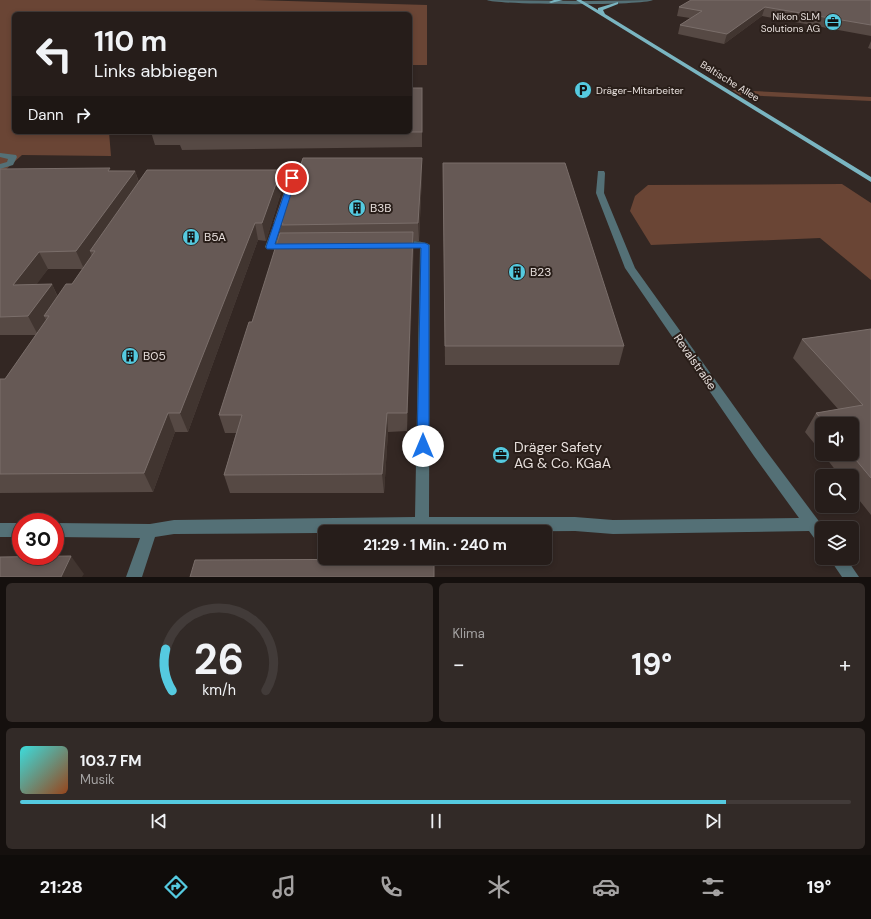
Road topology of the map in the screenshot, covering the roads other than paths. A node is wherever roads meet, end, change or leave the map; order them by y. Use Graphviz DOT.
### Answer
graph roads {
  1 [pos="488,0"];
  2 [pos="562,0"];
  3 [pos="578,0"];
  4 [pos="651,0"];
  5 [pos="551,2"];
  6 [pos="616,3"];
  7 [pos="584,4"];
  8 [pos="603,16"];
  9 [pos="0,155"];
  10 [pos="0,167"];
  11 [pos="601,173"];
  12 [pos="261,178"];
  13 [pos="871,180"];
  14 [pos="386,246"];
  15 [pos="301,247"];
  16 [pos="422,524"];
  17 [pos="813,524"];
  18 [pos="815,527"];
  19 [pos="0,530"];
  20 [pos="12,530"];
  21 [pos="64,530"];
  22 [pos="150,531"];
  23 [pos="842,565"];
  24 [pos="134,577"];
  25 [pos="851,577"];
  1 -- 5 [label="street"];
  2 -- 5 [label="main road"];
  3 -- 7 [label="main road, Baltische Allee"];
  4 -- 6 [label="street"];
  5 -- 7 [label="street"];
  6 -- 7 [label="street"];
  6 -- 8 [label="main road"];
  7 -- 8 [label="main road, Baltische Allee"];
  8 -- 13 [label="main road, Baltische Allee"];
  9 -- 10 [label="street"];
  11 -- 17 [label="street, Revalstraße"];
  12 -- 15 [label="street"];
  14 -- 16 [label="street"];
  16 -- 17 [label="street"];
  16 -- 22 [label="street"];
  17 -- 18 [label="street, Revalstraße"];
  19 -- 20 [label="street"];
  21 -- 22 [label="street"];
  22 -- 24 [label="street"];
  23 -- 25 [label="street"];
}
